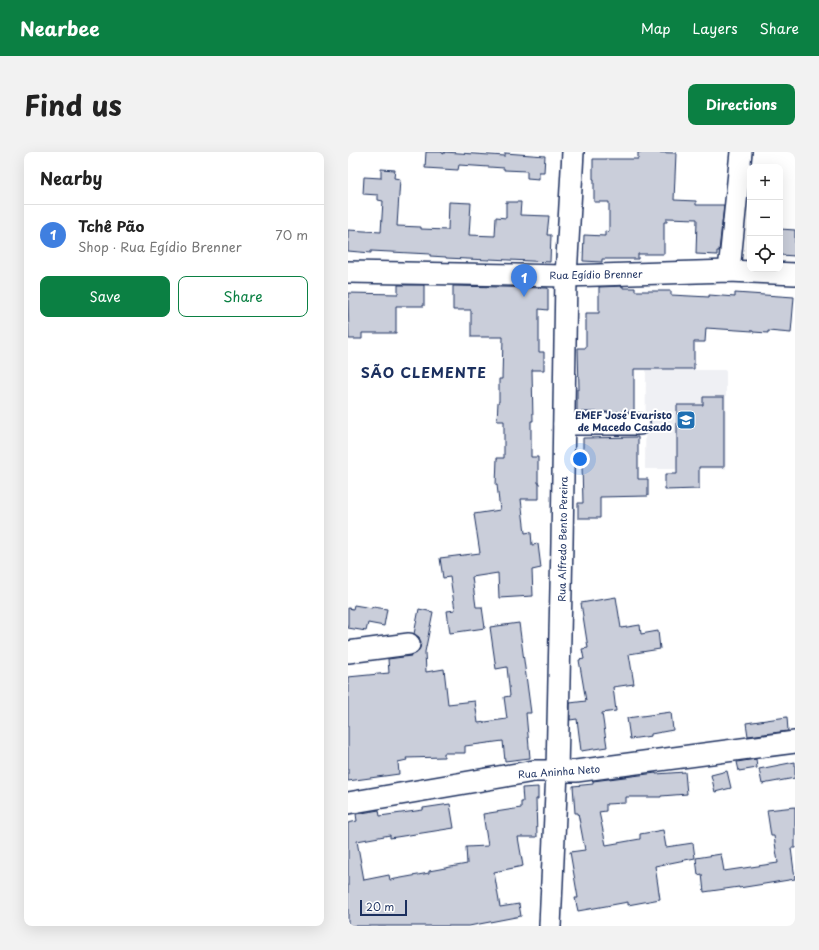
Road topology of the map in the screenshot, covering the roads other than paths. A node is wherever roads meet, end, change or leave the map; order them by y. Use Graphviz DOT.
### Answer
graph roads {
  1 [pos="573,152"];
  2 [pos="741,152"];
  3 [pos="728,271"];
  4 [pos="348,272"];
  5 [pos="795,274"];
  6 [pos="566,276"];
  7 [pos="564,424"];
  8 [pos="639,424"];
  9 [pos="409,644"];
  10 [pos="348,652"];
  11 [pos="795,742"];
  12 [pos="557,771"];
  13 [pos="348,803"];
  14 [pos="550,926"];
  1 -- 6 [label="street, Rua Alfredo Bento Pereira"];
  2 -- 3 [label="street"];
  3 -- 5 [label="street, Rua Egídio Brenner"];
  3 -- 6 [label="street, Rua Egídio Brenner"];
  4 -- 6 [label="street, Rua Egídio Brenner"];
  6 -- 7 [label="street, Rua Alfredo Bento Pereira"];
  7 -- 8 [label="street"];
  7 -- 12 [label="street, Rua Alfredo Bento Pereira"];
  9 -- 10 [label="street"];
  11 -- 12 [label="street, Rua Aninha Neto"];
  12 -- 13 [label="street, Rua Aninha Neto"];
  12 -- 14 [label="street, Rua Alfredo Bento Pereira"];
}
